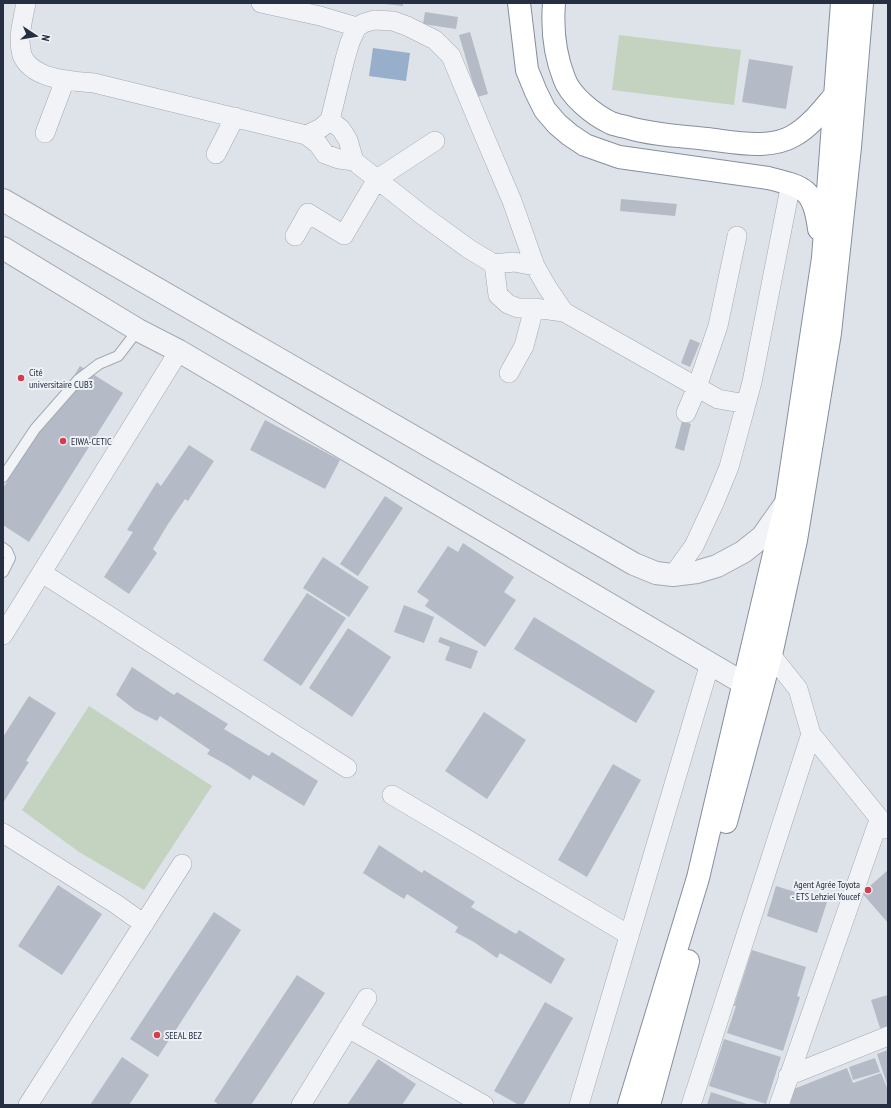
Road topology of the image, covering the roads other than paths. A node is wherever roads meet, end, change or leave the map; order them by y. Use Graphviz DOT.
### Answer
graph roads {
  1 [pos="26,3"];
  2 [pos="261,3"];
  3 [pos="519,3"];
  4 [pos="554,3"];
  5 [pos="842,3"];
  6 [pos="862,3"];
  7 [pos="357,27"];
  8 [pos="65,80"];
  9 [pos="836,94"];
  10 [pos="235,117"];
  11 [pos="330,120"];
  12 [pos="45,133"];
  13 [pos="306,135"];
  14 [pos="434,141"];
  15 [pos="216,154"];
  16 [pos="354,161"];
  17 [pos="377,179"];
  18 [pos="791,183"];
  19 [pos="3,200"];
  20 [pos="295,236"];
  21 [pos="737,236"];
  22 [pos="3,248"];
  23 [pos="823,258"];
  24 [pos="494,264"];
  25 [pos="535,266"];
  26 [pos="534,308"];
  27 [pos="564,312"];
  28 [pos="138,330"];
  29 [pos="179,350"];
  30 [pos="509,373"];
  31 [pos="697,387"];
  32 [pos="746,404"];
  33 [pos="686,413"];
  34 [pos="3,477"];
  35 [pos="786,503"];
  36 [pos="3,548"];
  37 [pos="3,572"];
  38 [pos="42,573"];
  39 [pos="673,575"];
  40 [pos="3,635"];
  41 [pos="771,655"];
  42 [pos="710,663"];
  43 [pos="743,684"];
  44 [pos="810,734"];
  45 [pos="347,768"];
  46 [pos="392,795"];
  47 [pos="884,825"];
  48 [pos="3,833"];
  49 [pos="182,864"];
  50 [pos="144,924"];
  51 [pos="629,936"];
  52 [pos="367,998"];
  53 [pos="348,1028"];
  54 [pos="888,1036"];
  55 [pos="788,1076"];
  56 [pos="28,1105"];
  57 [pos="301,1105"];
  58 [pos="484,1105"];
  59 [pos="579,1105"];
  60 [pos="629,1105"];
  61 [pos="649,1105"];
  62 [pos="691,1105"];
  63 [pos="779,1105"];
  1 -- 8 [label="street"];
  2 -- 7 [label="street"];
  3 -- 18 [label="highway"];
  4 -- 9 [label="highway"];
  5 -- 9 [label="highway"];
  6 -- 41 [label="highway"];
  7 -- 11 [label="street"];
  7 -- 25 [label="street"];
  8 -- 10 [label="street"];
  8 -- 12 [label="street"];
  9 -- 23 [label="highway"];
  10 -- 13 [label="street"];
  10 -- 15 [label="street"];
  11 -- 13 [label="street"];
  11 -- 16 [label="street"];
  13 -- 16 [label="street"];
  14 -- 17 [label="street"];
  16 -- 17 [label="street"];
  17 -- 20 [label="street"];
  17 -- 24 [label="street"];
  18 -- 23 [label="highway"];
  18 -- 32 [label="street"];
  19 -- 39 [label="street"];
  21 -- 31 [label="street"];
  22 -- 28 [label="street"];
  23 -- 35 [label="highway"];
  24 -- 25 [label="street"];
  24 -- 26 [label="street"];
  25 -- 27 [label="street"];
  26 -- 27 [label="street"];
  26 -- 30 [label="street"];
  27 -- 31 [label="street"];
  28 -- 29 [label="street"];
  28 -- 34 [label="lane"];
  29 -- 38 [label="street"];
  29 -- 42 [label="street"];
  31 -- 32 [label="street"];
  31 -- 33 [label="street"];
  32 -- 39 [label="street"];
  35 -- 39 [label="street"];
  35 -- 43 [label="highway"];
  36 -- 37 [label="lane"];
  38 -- 40 [label="street"];
  38 -- 45 [label="street"];
  41 -- 44 [label="street"];
  41 -- 61 [label="highway"];
  42 -- 43 [label="street"];
  42 -- 51 [label="street"];
  43 -- 60 [label="highway"];
  44 -- 47 [label="street"];
  44 -- 62 [label="street"];
  46 -- 51 [label="street"];
  47 -- 55 [label="street"];
  48 -- 50 [label="street"];
  49 -- 50 [label="street"];
  50 -- 56 [label="street"];
  51 -- 59 [label="street"];
  52 -- 53 [label="street"];
  53 -- 57 [label="street"];
  53 -- 58 [label="street"];
  54 -- 55 [label="street"];
  55 -- 63 [label="street"];
}
